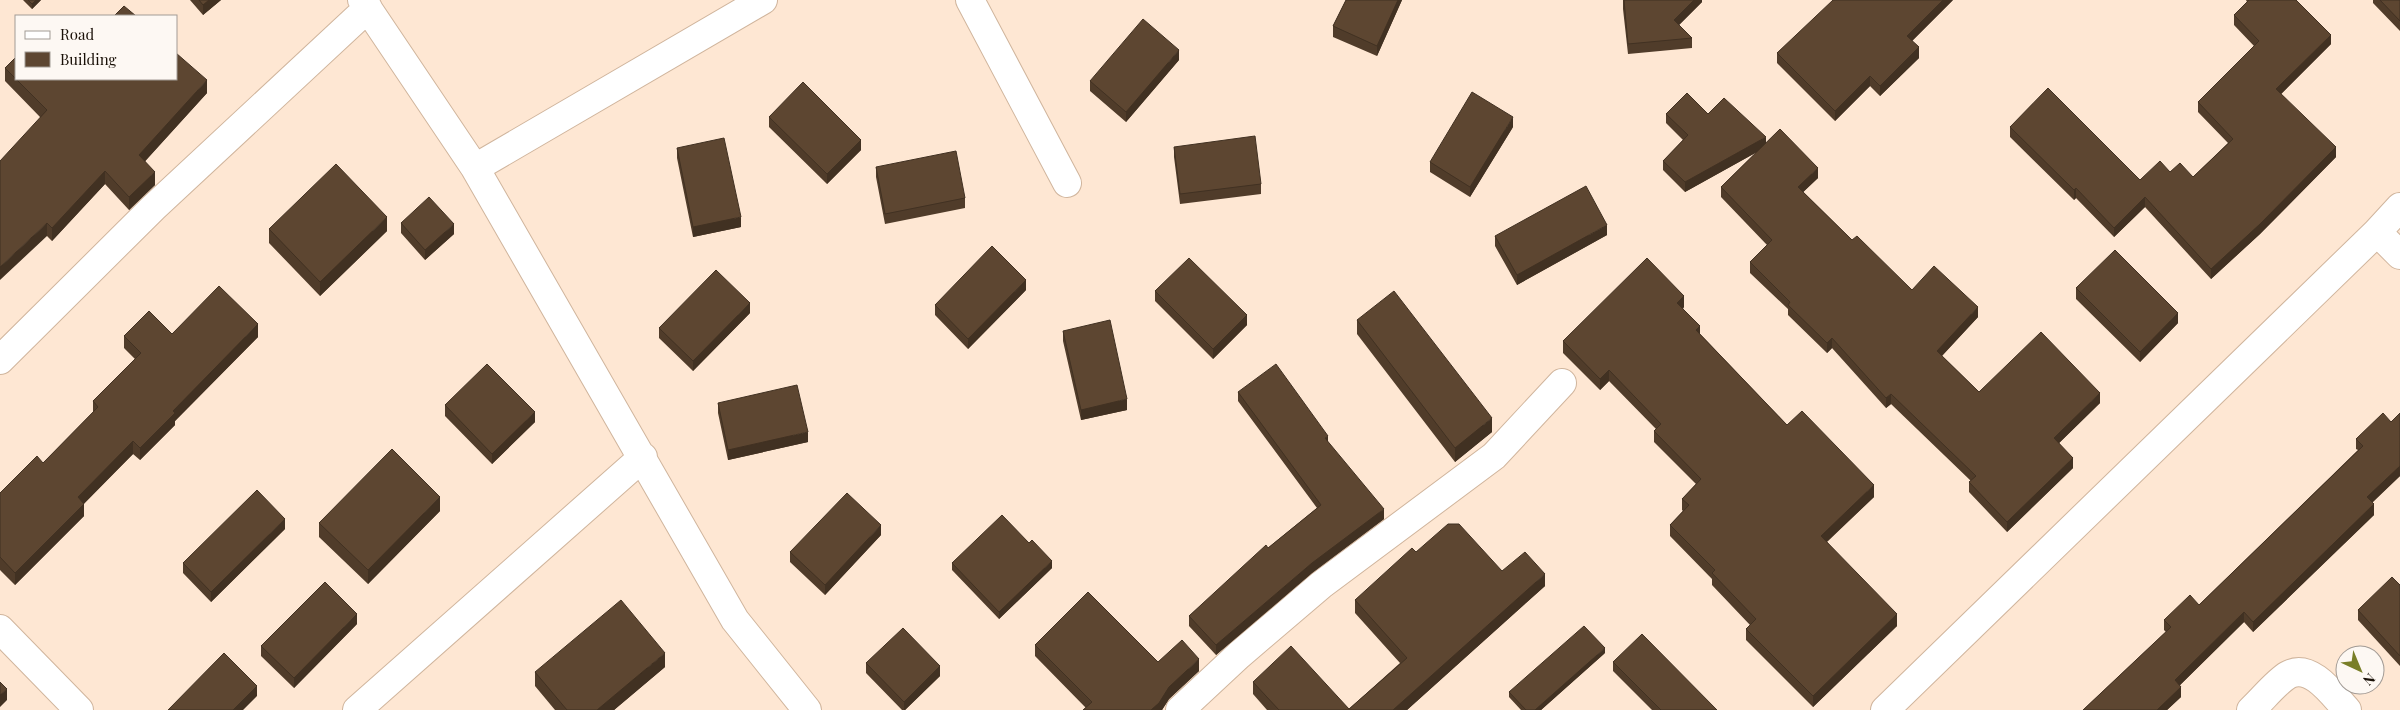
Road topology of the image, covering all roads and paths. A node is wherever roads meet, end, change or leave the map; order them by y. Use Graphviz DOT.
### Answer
graph roads {
  1 [pos="763,0"];
  2 [pos="970,0"];
  3 [pos="365,4"];
  4 [pos="475,168"];
  5 [pos="1067,183"];
  6 [pos="2400,207"];
  7 [pos="2377,232"];
  8 [pos="2400,255"];
  9 [pos="0,360"];
  10 [pos="1562,383"];
  11 [pos="643,457"];
  12 [pos="0,629"];
  13 [pos="79,710"];
  14 [pos="357,710"];
  15 [pos="807,710"];
  16 [pos="1180,710"];
  17 [pos="1885,710"];
  18 [pos="2251,710"];
  19 [pos="2348,710"];
  1 -- 4 [label="street"];
  2 -- 5 [label="street"];
  3 -- 4 [label="street"];
  3 -- 9 [label="street"];
  4 -- 11 [label="street"];
  6 -- 7 [label="street"];
  7 -- 8 [label="street"];
  7 -- 17 [label="street"];
  10 -- 16 [label="street"];
  11 -- 14 [label="street"];
  11 -- 15 [label="street"];
  12 -- 13 [label="street"];
  18 -- 19 [label="street"];
}
